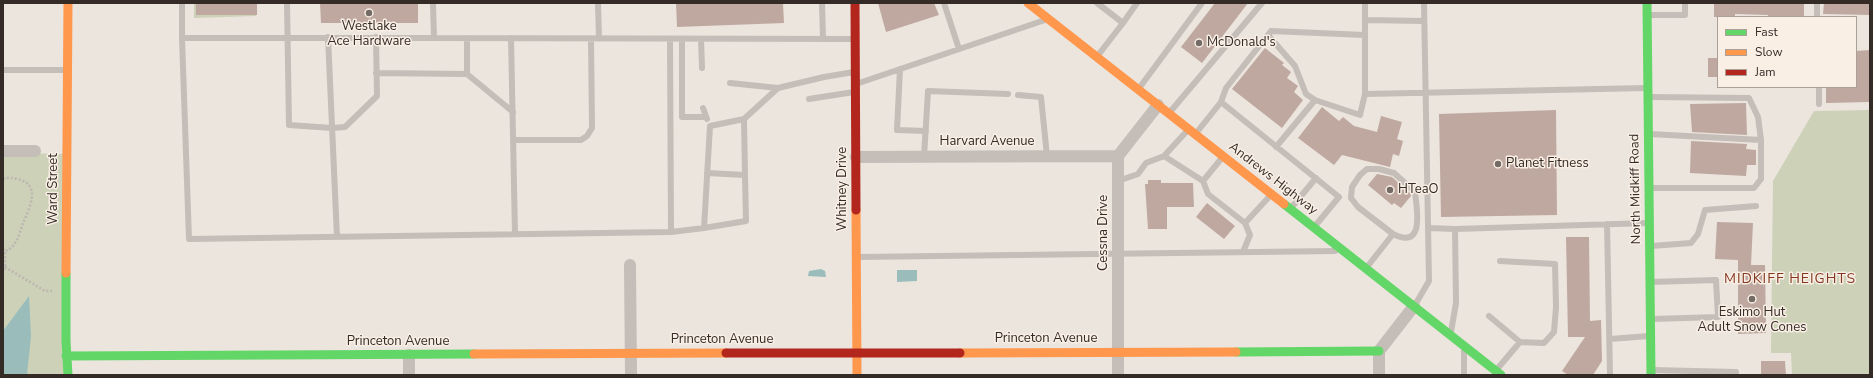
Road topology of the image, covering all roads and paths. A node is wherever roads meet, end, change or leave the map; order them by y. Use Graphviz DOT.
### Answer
graph roads {
  1 [pos="68,3"];
  2 [pos="182,3"];
  3 [pos="287,3"];
  4 [pos="433,3"];
  5 [pos="598,3"];
  6 [pos="822,3"];
  7 [pos="855,3"];
  8 [pos="944,3"];
  9 [pos="1028,3"];
  10 [pos="1097,3"];
  11 [pos="1137,3"];
  12 [pos="1202,3"];
  13 [pos="1262,3"];
  14 [pos="1365,3"];
  15 [pos="1424,3"];
  16 [pos="1647,3"];
  17 [pos="1685,3"];
  18 [pos="1817,3"];
  19 [pos="1647,15"];
  20 [pos="1817,16"];
  21 [pos="1048,19"];
  22 [pos="1365,20"];
  23 [pos="1424,21"];
  24 [pos="1123,23"];
  25 [pos="1268,35"];
  26 [pos="1365,35"];
  27 [pos="288,37"];
  28 [pos="328,37"];
  29 [pos="376,37"];
  30 [pos="182,38"];
  31 [pos="434,38"];
  32 [pos="467,38"];
  33 [pos="512,38"];
  34 [pos="591,38"];
  35 [pos="599,39"];
  36 [pos="670,39"];
  37 [pos="682,39"];
  38 [pos="702,39"];
  39 [pos="823,39"];
  40 [pos="856,39"];
  41 [pos="959,49"];
  42 [pos="1097,57"];
  43 [pos="702,68"];
  44 [pos="900,69"];
  45 [pos="3,70"];
  46 [pos="68,70"];
  47 [pos="856,71"];
  48 [pos="376,73"];
  49 [pos="467,74"];
  50 [pos="730,84"];
  51 [pos="778,88"];
  52 [pos="856,88"];
  53 [pos="1648,88"];
  54 [pos="1819,88"];
  55 [pos="1138,90"];
  56 [pos="1424,92"];
  57 [pos="1008,94"];
  58 [pos="1365,94"];
  59 [pos="1018,95"];
  60 [pos="1648,97"];
  61 [pos="809,99"];
  62 [pos="1315,100"];
  63 [pos="1221,102"];
  64 [pos="1819,104"];
  65 [pos="1158,105"];
  66 [pos="703,108"];
  67 [pos="513,112"];
  68 [pos="1168,113"];
  69 [pos="706,117"];
  70 [pos="744,119"];
  71 [pos="710,126"];
  72 [pos="332,128"];
  73 [pos="926,131"];
  74 [pos="1192,132"];
  75 [pos="1648,134"];
  76 [pos="513,140"];
  77 [pos="1760,140"];
  78 [pos="1276,147"];
  79 [pos="3,151"];
  80 [pos="35,151"];
  81 [pos="1047,156"];
  82 [pos="1118,156"];
  83 [pos="1164,156"];
  84 [pos="1224,156"];
  85 [pos="856,157"];
  86 [pos="924,157"];
  87 [pos="707,173"];
  88 [pos="745,175"];
  89 [pos="1316,178"];
  90 [pos="3,179"];
  91 [pos="1118,181"];
  92 [pos="1203,181"];
  93 [pos="1649,188"];
  94 [pos="1271,194"];
  95 [pos="1756,206"];
  96 [pos="1290,209"];
  97 [pos="1649,223"];
  98 [pos="1245,224"];
  99 [pos="1607,224"];
  100 [pos="1314,227"];
  101 [pos="704,228"];
  102 [pos="1429,228"];
  103 [pos="1456,229"];
  104 [pos="671,232"];
  105 [pos="515,234"];
  106 [pos="1393,234"];
  107 [pos="337,236"];
  108 [pos="1650,246"];
  109 [pos="4,250"];
  110 [pos="1344,251"];
  111 [pos="1243,252"];
  112 [pos="1118,254"];
  113 [pos="856,257"];
  114 [pos="1500,261"];
  115 [pos="630,265"];
  116 [pos="5,267"];
  117 [pos="1366,268"];
  118 [pos="3,272"];
  119 [pos="1650,282"];
  120 [pos="66,290"];
  121 [pos="1414,306"];
  122 [pos="1489,316"];
  123 [pos="1650,320"];
  124 [pos="1451,335"];
  125 [pos="1650,336"];
  126 [pos="1610,339"];
  127 [pos="1520,342"];
  128 [pos="1464,346"];
  129 [pos="1379,351"];
  130 [pos="1118,352"];
  131 [pos="857,353"];
  132 [pos="409,354"];
  133 [pos="632,354"];
  134 [pos="66,356"];
  135 [pos="1651,373"];
  136 [pos="1689,373"];
  137 [pos="1497,374"];
  138 [pos="68,375"];
  139 [pos="409,375"];
  140 [pos="632,375"];
  141 [pos="857,375"];
  142 [pos="1118,375"];
  143 [pos="1379,375"];
  144 [pos="1464,375"];
  145 [pos="1610,375"];
  146 [pos="1736,375"];
  1 -- 46 [label="street, Ward Street"];
  2 -- 30 [label="lane"];
  3 -- 27 [label="lane"];
  4 -- 31 [label="lane"];
  5 -- 35 [label="lane"];
  6 -- 39 [label="lane"];
  7 -- 40 [label="street, Whitney Drive"];
  8 -- 41 [label="lane"];
  9 -- 21 [label="street, Andrews Highway"];
  10 -- 24 [label="lane"];
  11 -- 24 [label="lane"];
  12 -- 55 [label="lane"];
  13 -- 68 [label="lane"];
  14 -- 22 [label="lane"];
  15 -- 23 [label="lane"];
  16 -- 19 [label="street, North Midkiff Road"];
  17 -- 19 [label="lane"];
  18 -- 20 [label="lane"];
  19 -- 53 [label="street, North Midkiff Road"];
  21 -- 41 [label="lane"];
  21 -- 42 [label="street, Andrews Highway"];
  22 -- 23 [label="lane"];
  22 -- 26 [label="lane"];
  23 -- 56 [label="lane"];
  24 -- 42 [label="lane"];
  25 -- 26 [label="lane"];
  25 -- 62 [label="lane"];
  25 -- 63 [label="lane"];
  26 -- 58 [label="lane"];
  27 -- 28 [label="lane"];
  27 -- 30 [label="lane"];
  27 -- 72 [label="lane"];
  28 -- 29 [label="lane"];
  28 -- 72 [label="lane"];
  29 -- 31 [label="lane"];
  29 -- 48 [label="lane"];
  30 -- 107 [label="lane"];
  31 -- 32 [label="lane"];
  32 -- 33 [label="lane"];
  32 -- 49 [label="lane"];
  33 -- 34 [label="lane"];
  33 -- 67 [label="lane"];
  34 -- 35 [label="lane"];
  34 -- 76 [label="lane"];
  35 -- 36 [label="lane"];
  36 -- 37 [label="lane"];
  36 -- 104 [label="lane"];
  37 -- 38 [label="lane"];
  37 -- 69 [label="lane"];
  38 -- 39 [label="lane"];
  38 -- 43 [label="lane"];
  39 -- 40 [label="lane"];
  40 -- 47 [label="street, Whitney Drive"];
  41 -- 44 [label="lane"];
  42 -- 55 [label="street, Andrews Highway"];
  44 -- 52 [label="lane"];
  44 -- 73 [label="lane"];
  45 -- 46 [label="lane"];
  46 -- 120 [label="street, Ward Street"];
  47 -- 51 [label="lane"];
  47 -- 52 [label="street, Whitney Drive"];
  48 -- 49 [label="lane"];
  48 -- 72 [label="lane"];
  49 -- 67 [label="lane"];
  50 -- 51 [label="lane"];
  51 -- 70 [label="lane"];
  52 -- 61 [label="lane"];
  52 -- 85 [label="street, Whitney Drive"];
  53 -- 56 [label="lane"];
  53 -- 60 [label="street, North Midkiff Road"];
  54 -- 64 [label="lane"];
  55 -- 65 [label="street, Andrews Highway"];
  56 -- 58 [label="lane"];
  56 -- 102 [label="lane"];
  57 -- 73 [label="lane"];
  58 -- 62 [label="lane"];
  59 -- 81 [label="lane"];
  60 -- 75 [label="street, North Midkiff Road"];
  60 -- 77 [label="lane"];
  62 -- 78 [label="lane"];
  63 -- 74 [label="lane"];
  63 -- 78 [label="lane"];
  65 -- 68 [label="street, Andrews Highway"];
  65 -- 82 [label="street"];
  66 -- 69 [label="lane"];
  67 -- 76 [label="lane"];
  68 -- 74 [label="street, Andrews Highway"];
  69 -- 71 [label="lane"];
  70 -- 71 [label="lane"];
  70 -- 88 [label="lane"];
  71 -- 87 [label="lane"];
  72 -- 107 [label="lane"];
  73 -- 86 [label="lane"];
  74 -- 83 [label="lane"];
  74 -- 84 [label="street, Andrews Highway"];
  75 -- 77 [label="lane"];
  75 -- 93 [label="street, North Midkiff Road"];
  76 -- 105 [label="lane"];
  77 -- 93 [label="lane"];
  78 -- 89 [label="lane"];
  79 -- 80 [label="street"];
  81 -- 82 [label="street, Harvard Avenue"];
  81 -- 86 [label="street, Harvard Avenue"];
  82 -- 91 [label="street, Cessna Drive"];
  83 -- 91 [label="lane"];
  83 -- 92 [label="lane"];
  84 -- 92 [label="lane"];
  84 -- 94 [label="street, Andrews Highway"];
  85 -- 86 [label="street, Harvard Avenue"];
  85 -- 113 [label="street, Whitney Drive"];
  87 -- 88 [label="lane"];
  87 -- 101 [label="lane"];
  88 -- 101 [label="lane"];
  89 -- 96 [label="lane"];
  89 -- 100 [label="lane"];
  90 -- 109 [label="path"];
  91 -- 112 [label="street, Cessna Drive"];
  92 -- 98 [label="lane"];
  93 -- 97 [label="street, North Midkiff Road"];
  94 -- 96 [label="street, Andrews Highway"];
  94 -- 98 [label="lane"];
  95 -- 108 [label="lane"];
  96 -- 100 [label="street, Andrews Highway"];
  97 -- 99 [label="lane"];
  97 -- 108 [label="street, North Midkiff Road"];
  98 -- 111 [label="lane"];
  99 -- 103 [label="lane"];
  99 -- 126 [label="lane"];
  100 -- 110 [label="street, Andrews Highway"];
  101 -- 104 [label="lane"];
  102 -- 103 [label="lane"];
  102 -- 121 [label="lane"];
  103 -- 124 [label="lane"];
  104 -- 105 [label="lane"];
  105 -- 107 [label="lane"];
  106 -- 106 [label="lane"];
  106 -- 117 [label="lane"];
  108 -- 119 [label="street, North Midkiff Road"];
  109 -- 116 [label="path"];
  110 -- 111 [label="lane"];
  110 -- 117 [label="street, Andrews Highway"];
  111 -- 112 [label="lane"];
  112 -- 113 [label="lane"];
  112 -- 130 [label="street, Cessna Drive"];
  113 -- 131 [label="street, Whitney Drive"];
  114 -- 127 [label="lane"];
  115 -- 133 [label="street"];
  116 -- 118 [label="path"];
  116 -- 120 [label="path"];
  117 -- 121 [label="street, Andrews Highway"];
  119 -- 123 [label="street, North Midkiff Road"];
  119 -- 123 [label="lane"];
  120 -- 134 [label="street, Ward Street"];
  121 -- 124 [label="street, Andrews Highway"];
  121 -- 129 [label="street"];
  122 -- 127 [label="lane"];
  123 -- 125 [label="street, North Midkiff Road"];
  124 -- 128 [label="street, Andrews Highway"];
  125 -- 126 [label="lane"];
  125 -- 135 [label="street, North Midkiff Road"];
  126 -- 145 [label="lane"];
  127 -- 137 [label="lane"];
  128 -- 137 [label="street, Andrews Highway"];
  128 -- 144 [label="lane"];
  129 -- 130 [label="street, Princeton Avenue"];
  129 -- 143 [label="street"];
  130 -- 131 [label="street, Princeton Avenue"];
  130 -- 142 [label="street, Cessna Drive"];
  131 -- 133 [label="street, Princeton Avenue"];
  131 -- 141 [label="street, Whitney Drive"];
  132 -- 133 [label="street, Princeton Avenue"];
  132 -- 134 [label="street, Princeton Avenue"];
  132 -- 139 [label="street"];
  133 -- 140 [label="street"];
  134 -- 138 [label="street, Ward Street"];
  135 -- 136 [label="lane"];
  136 -- 146 [label="lane"];
}
